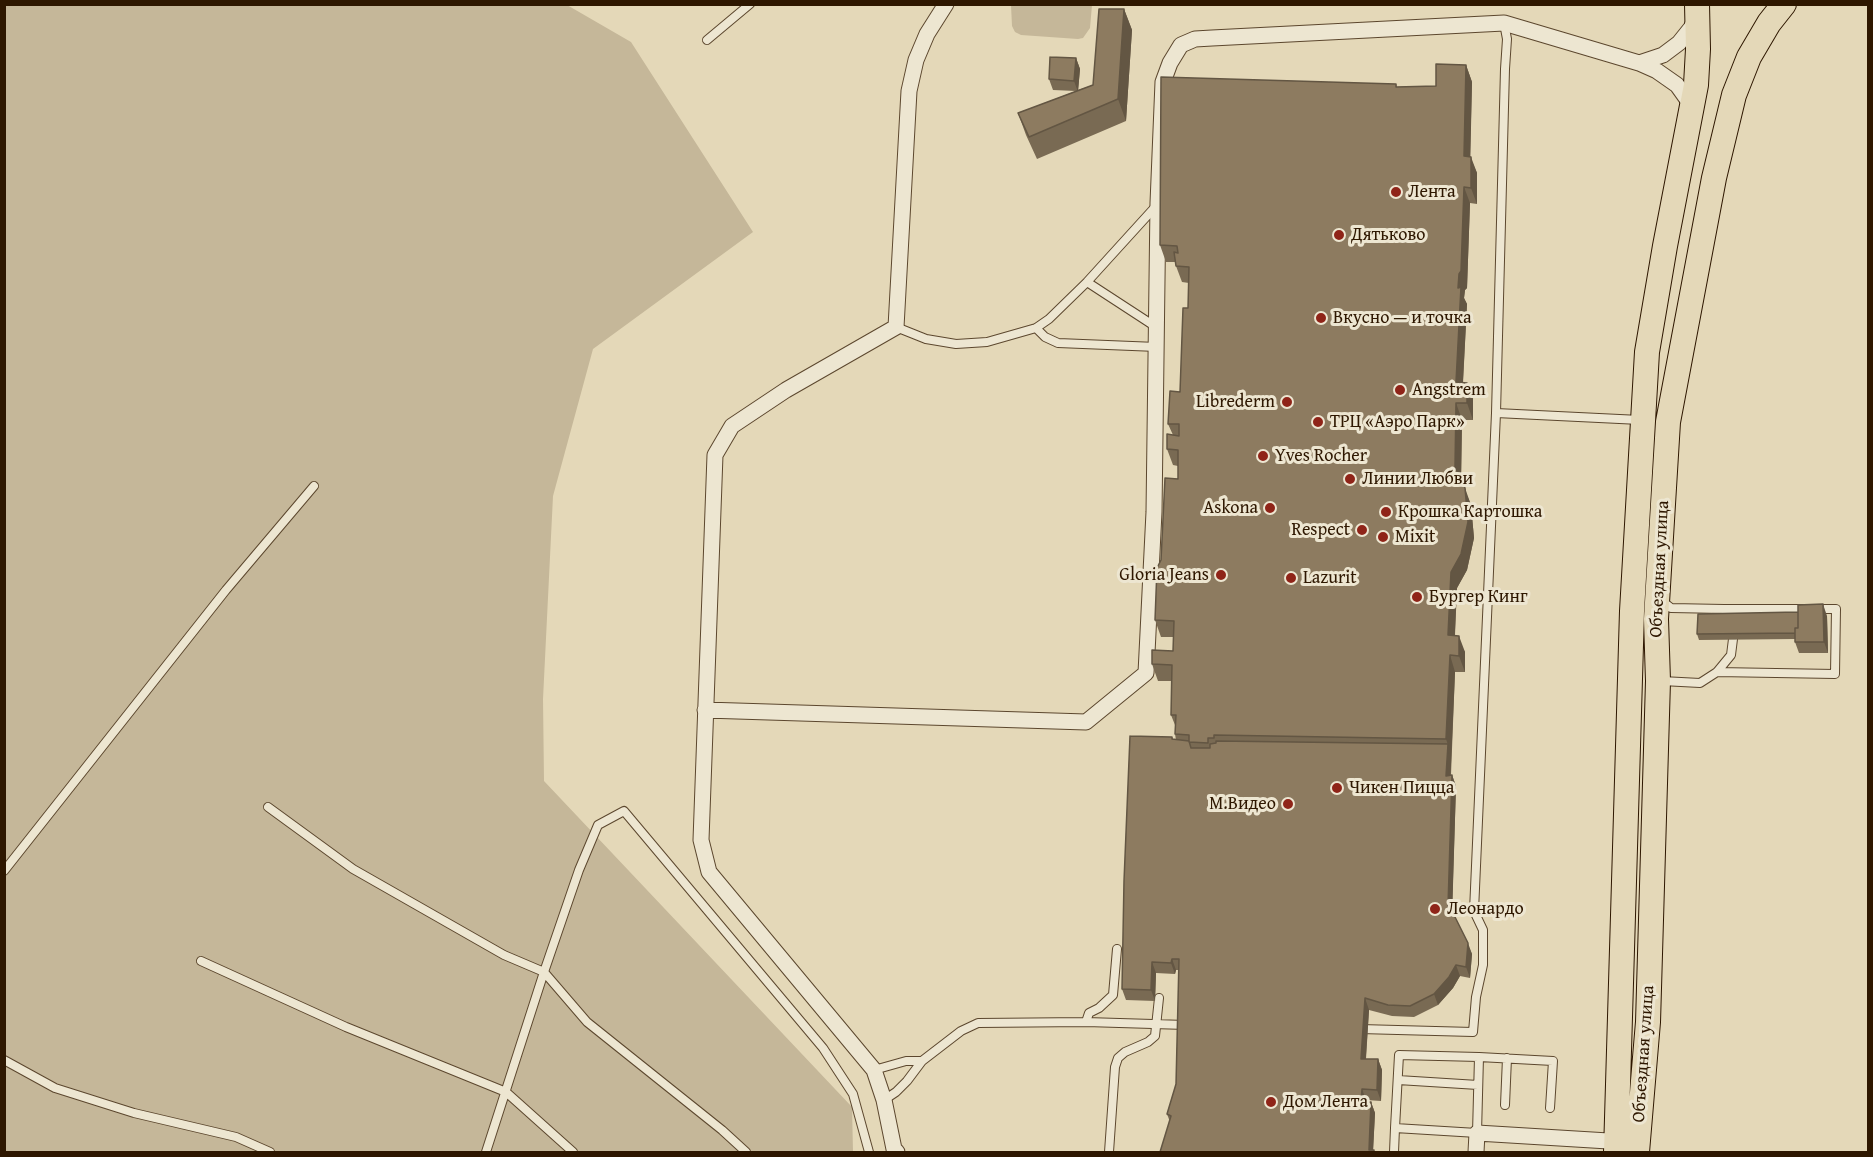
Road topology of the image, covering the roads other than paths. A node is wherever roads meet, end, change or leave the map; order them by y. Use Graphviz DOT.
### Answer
graph roads {
  1 [pos="750,4"];
  2 [pos="946,4"];
  3 [pos="1784,4"];
  4 [pos="1698,9"];
  5 [pos="1504,23"];
  6 [pos="707,40"];
  7 [pos="1639,63"];
  8 [pos="1692,106"];
  9 [pos="1158,204"];
  10 [pos="1087,282"];
  11 [pos="896,327"];
  12 [pos="1157,327"];
  13 [pos="1036,328"];
  14 [pos="1157,347"];
  15 [pos="1496,413"];
  16 [pos="1656,421"];
  17 [pos="314,486"];
  18 [pos="1658,597"];
  19 [pos="1724,609"];
  20 [pos="1734,619"];
  21 [pos="1733,639"];
  22 [pos="1717,672"];
  23 [pos="1658,681"];
  24 [pos="705,710"];
  25 [pos="268,807"];
  26 [pos="4,871"];
  27 [pos="1117,950"];
  28 [pos="201,961"];
  29 [pos="544,972"];
  30 [pos="1159,998"];
  31 [pos="1086,1022"];
  32 [pos="1192,1025"];
  33 [pos="1356,1029"];
  34 [pos="1479,1057"];
  35 [pos="1507,1058"];
  36 [pos="4,1060"];
  37 [pos="922,1060"];
  38 [pos="874,1070"];
  39 [pos="1398,1080"];
  40 [pos="1478,1084"];
  41 [pos="506,1092"];
  42 [pos="884,1100"];
  43 [pos="1505,1105"];
  44 [pos="1550,1108"];
  45 [pos="1395,1128"];
  46 [pos="1477,1133"];
  47 [pos="1627,1147"];
  48 [pos="270,1152"];
  49 [pos="486,1152"];
  50 [pos="573,1152"];
  51 [pos="746,1152"];
  52 [pos="869,1152"];
  53 [pos="897,1152"];
  54 [pos="1109,1152"];
  55 [pos="1394,1152"];
  56 [pos="1476,1152"];
  1 -- 6 [label="lane"];
  2 -- 11 [label="street"];
  3 -- 16 [label="main road, Объездная улица"];
  4 -- 7 [label="street"];
  4 -- 8 [label="main road, Объездная улица"];
  5 -- 7 [label="street"];
  5 -- 9 [label="street"];
  5 -- 15 [label="lane"];
  7 -- 8 [label="street"];
  8 -- 16 [label="main road, Объездная улица"];
  9 -- 10 [label="lane"];
  9 -- 12 [label="street"];
  10 -- 12 [label="lane"];
  10 -- 13 [label="lane"];
  11 -- 13 [label="lane"];
  11 -- 24 [label="street"];
  12 -- 14 [label="street"];
  13 -- 14 [label="lane"];
  14 -- 24 [label="street"];
  15 -- 16 [label="lane"];
  15 -- 33 [label="lane"];
  16 -- 18 [label="main road, Объездная улица"];
  16 -- 47 [label="main road, Объездная улица"];
  17 -- 26 [label="lane"];
  18 -- 19 [label="lane"];
  18 -- 23 [label="main road, Объездная улица"];
  19 -- 20 [label="lane"];
  19 -- 22 [label="lane"];
  21 -- 22 [label="lane"];
  22 -- 23 [label="lane"];
  23 -- 47 [label="main road, Объездная улица"];
  24 -- 38 [label="street"];
  25 -- 29 [label="lane"];
  27 -- 31 [label="lane"];
  28 -- 41 [label="lane"];
  29 -- 41 [label="lane"];
  29 -- 51 [label="lane"];
  29 -- 52 [label="lane"];
  30 -- 54 [label="lane"];
  31 -- 32 [label="lane"];
  31 -- 37 [label="lane"];
  34 -- 35 [label="lane"];
  34 -- 39 [label="lane"];
  34 -- 40 [label="lane"];
  35 -- 43 [label="lane"];
  35 -- 44 [label="lane"];
  36 -- 48 [label="lane"];
  37 -- 38 [label="lane"];
  37 -- 42 [label="lane"];
  38 -- 42 [label="street"];
  39 -- 40 [label="lane"];
  39 -- 45 [label="lane"];
  40 -- 46 [label="lane"];
  41 -- 49 [label="lane"];
  41 -- 50 [label="lane"];
  42 -- 53 [label="street"];
  45 -- 46 [label="lane"];
  45 -- 55 [label="lane"];
  46 -- 47 [label="street"];
  46 -- 56 [label="street"];
}
